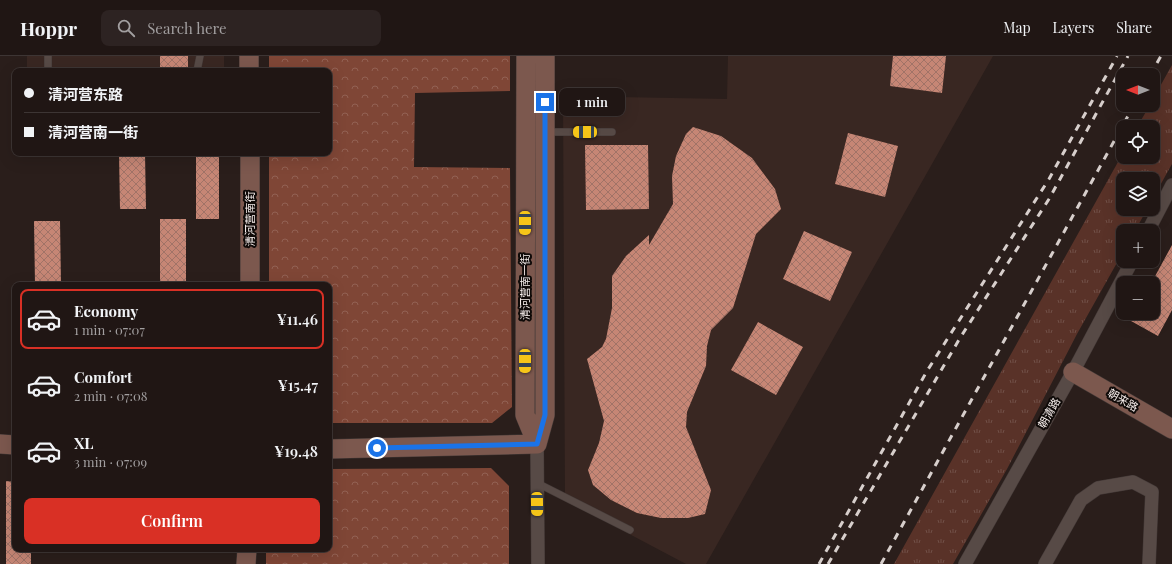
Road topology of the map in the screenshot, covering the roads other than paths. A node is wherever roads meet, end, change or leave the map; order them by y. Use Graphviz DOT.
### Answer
graph roads {
  1 [pos="48,56"];
  2 [pos="200,56"];
  3 [pos="249,56"];
  4 [pos="526,56"];
  5 [pos="545,56"];
  6 [pos="48,68"];
  7 [pos="198,68"];
  8 [pos="249,68"];
  9 [pos="545,132"];
  10 [pos="612,132"];
  11 [pos="250,156"];
  12 [pos="1172,185"];
  13 [pos="1152,224"];
  14 [pos="1128,268"];
  15 [pos="250,282"];
  16 [pos="1073,372"];
  17 [pos="1172,429"];
  18 [pos="0,444"];
  19 [pos="537,444"];
  20 [pos="12,445"];
  21 [pos="332,449"];
  22 [pos="537,483"];
  23 [pos="630,530"];
  24 [pos="247,552"];
  25 [pos="246,564"];
  26 [pos="538,564"];
  27 [pos="965,564"];
  28 [pos="1044,564"];
  29 [pos="1149,564"];
  1 -- 6 [label="lane"];
  2 -- 7 [label="lane"];
  3 -- 8 [label="street"];
  4 -- 19 [label="street, 清河营南一街"];
  5 -- 9 [label="street, 清河营南一街"];
  9 -- 10 [label="lane"];
  9 -- 19 [label="street, 清河营南一街"];
  11 -- 15 [label="street, 清河营南街"];
  12 -- 13 [label="street"];
  14 -- 16 [label="street, 朝清路"];
  16 -- 17 [label="street, 朝来路"];
  16 -- 27 [label="street, 朝清路"];
  18 -- 20 [label="street"];
  19 -- 21 [label="street"];
  19 -- 22 [label="street, 清河营南一街"];
  22 -- 23 [label="lane"];
  22 -- 26 [label="street, 清河营南一街"];
  24 -- 25 [label="street"];
  28 -- 29 [label="street"];
}
